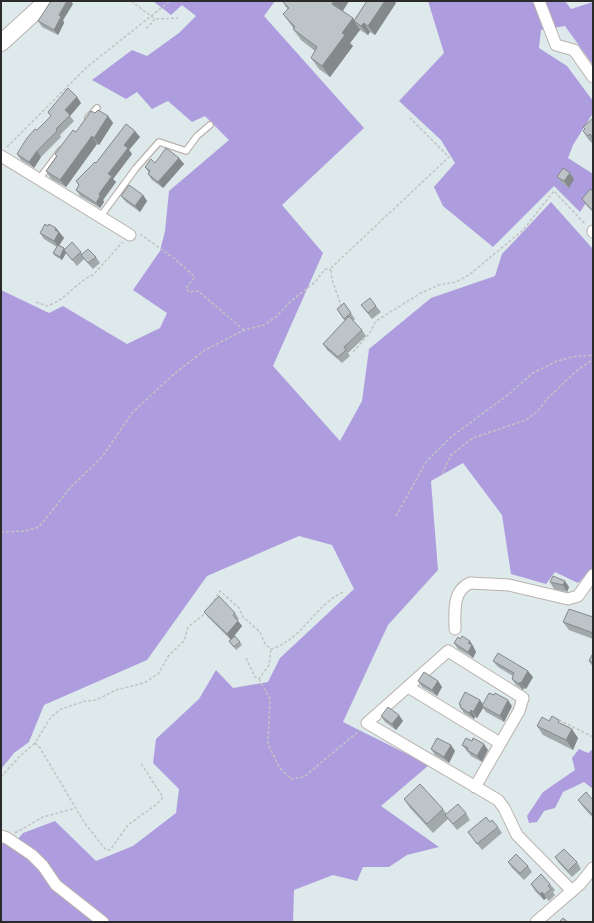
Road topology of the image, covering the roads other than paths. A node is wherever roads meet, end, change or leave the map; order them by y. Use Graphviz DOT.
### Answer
graph roads {
  1 [pos="47,1"];
  2 [pos="539,1"];
  3 [pos="1,43"];
  4 [pos="593,77"];
  5 [pos="97,108"];
  6 [pos="82,125"];
  7 [pos="210,125"];
  8 [pos="64,147"];
  9 [pos="4,151"];
  10 [pos="39,178"];
  11 [pos="100,216"];
  12 [pos="130,235"];
  13 [pos="593,575"];
  14 [pos="455,629"];
  15 [pos="408,687"];
  16 [pos="500,743"];
  17 [pos="475,787"];
  18 [pos="3,837"];
  19 [pos="593,868"];
  20 [pos="572,890"];
  21 [pos="540,921"];
  22 [pos="103,922"];
  1 -- 3 [label="main road"];
  2 -- 4 [label="street"];
  5 -- 6 [label="lane"];
  7 -- 11 [label="lane"];
  8 -- 10 [label="lane"];
  9 -- 10 [label="street"];
  10 -- 11 [label="street"];
  11 -- 12 [label="street"];
  13 -- 14 [label="street"];
  15 -- 16 [label="street"];
  15 -- 16 [label="street"];
  15 -- 17 [label="street"];
  16 -- 17 [label="street"];
  17 -- 20 [label="street"];
  18 -- 22 [label="street"];
  19 -- 20 [label="street"];
  20 -- 21 [label="street"];
}
